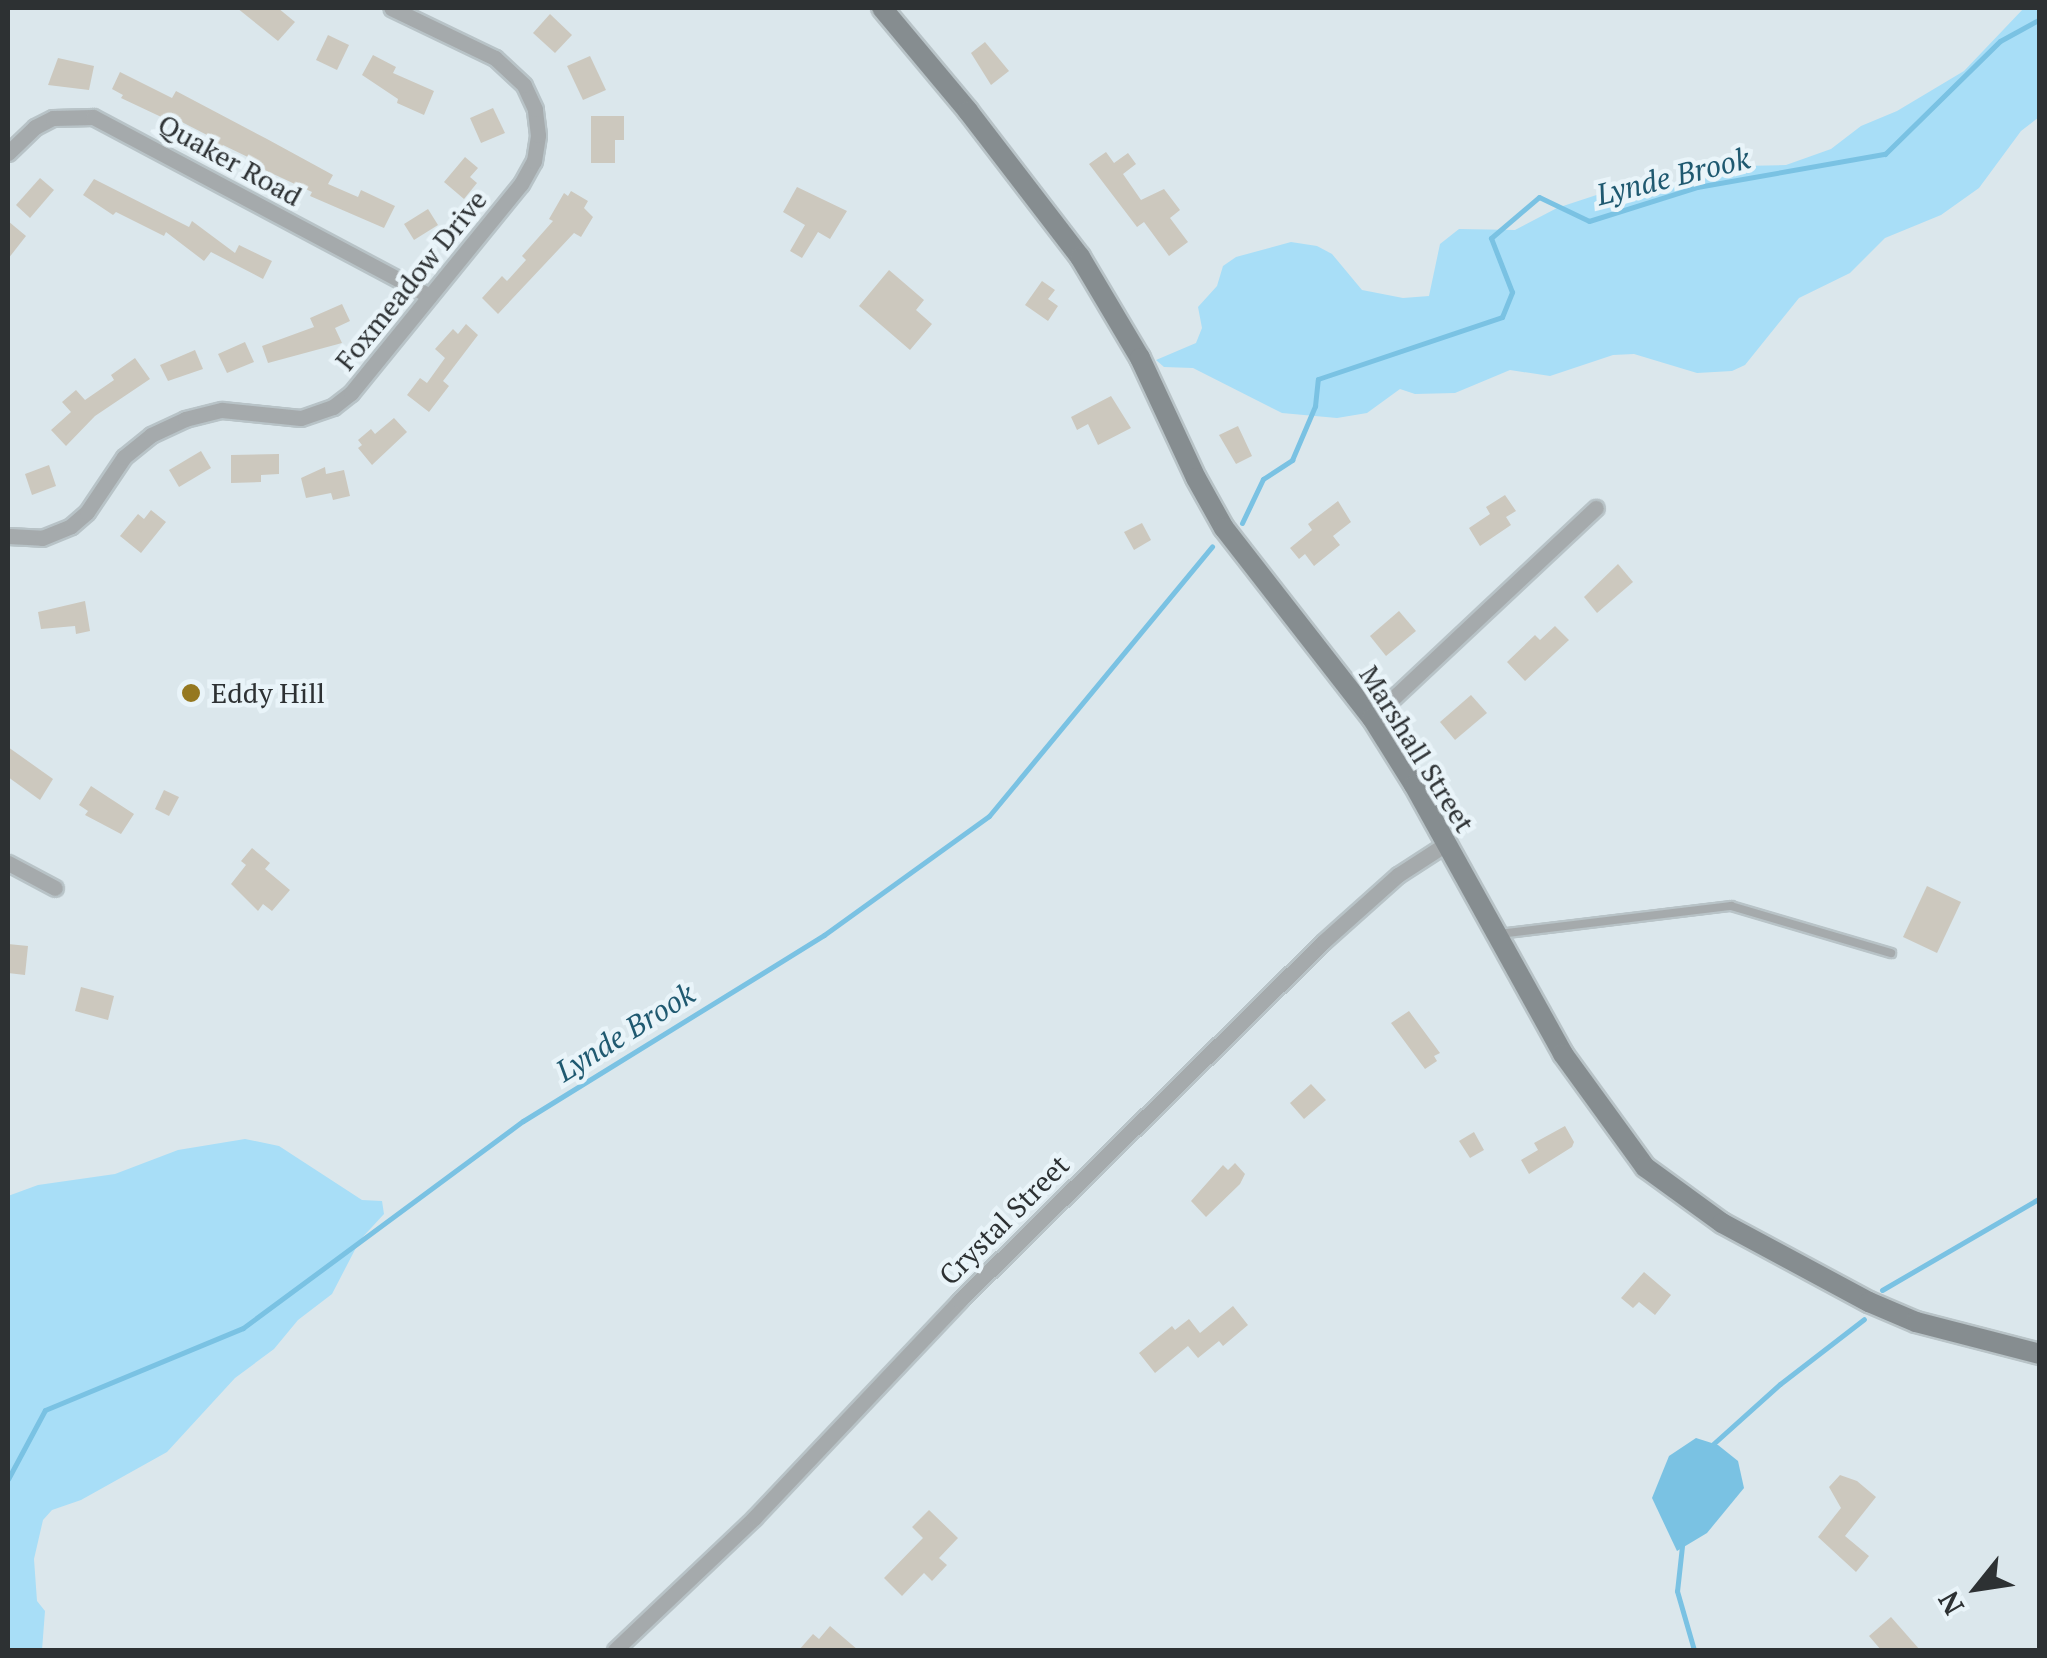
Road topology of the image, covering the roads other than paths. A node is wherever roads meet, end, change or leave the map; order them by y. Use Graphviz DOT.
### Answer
graph roads {
  1 [pos="391,8"];
  2 [pos="882,8"];
  3 [pos="8,153"];
  4 [pos="429,296"];
  5 [pos="1596,508"];
  6 [pos="8,536"];
  7 [pos="1372,718"];
  8 [pos="1446,844"];
  9 [pos="8,862"];
  10 [pos="54,888"];
  11 [pos="1494,935"];
  12 [pos="1891,953"];
  13 [pos="2040,1354"];
  14 [pos="614,1650"];
  1 -- 4 [label="street, Foxmeadow Drive"];
  2 -- 7 [label="street, Marshall Street"];
  3 -- 4 [label="street, Quaker Road"];
  4 -- 6 [label="street, Foxmeadow Drive"];
  5 -- 7 [label="street"];
  7 -- 8 [label="street, Marshall Street"];
  8 -- 11 [label="street, Marshall Street"];
  8 -- 14 [label="street, Crystal Street"];
  9 -- 10 [label="street"];
  11 -- 12 [label="lane"];
  11 -- 13 [label="street, Marshall Street"];
}
